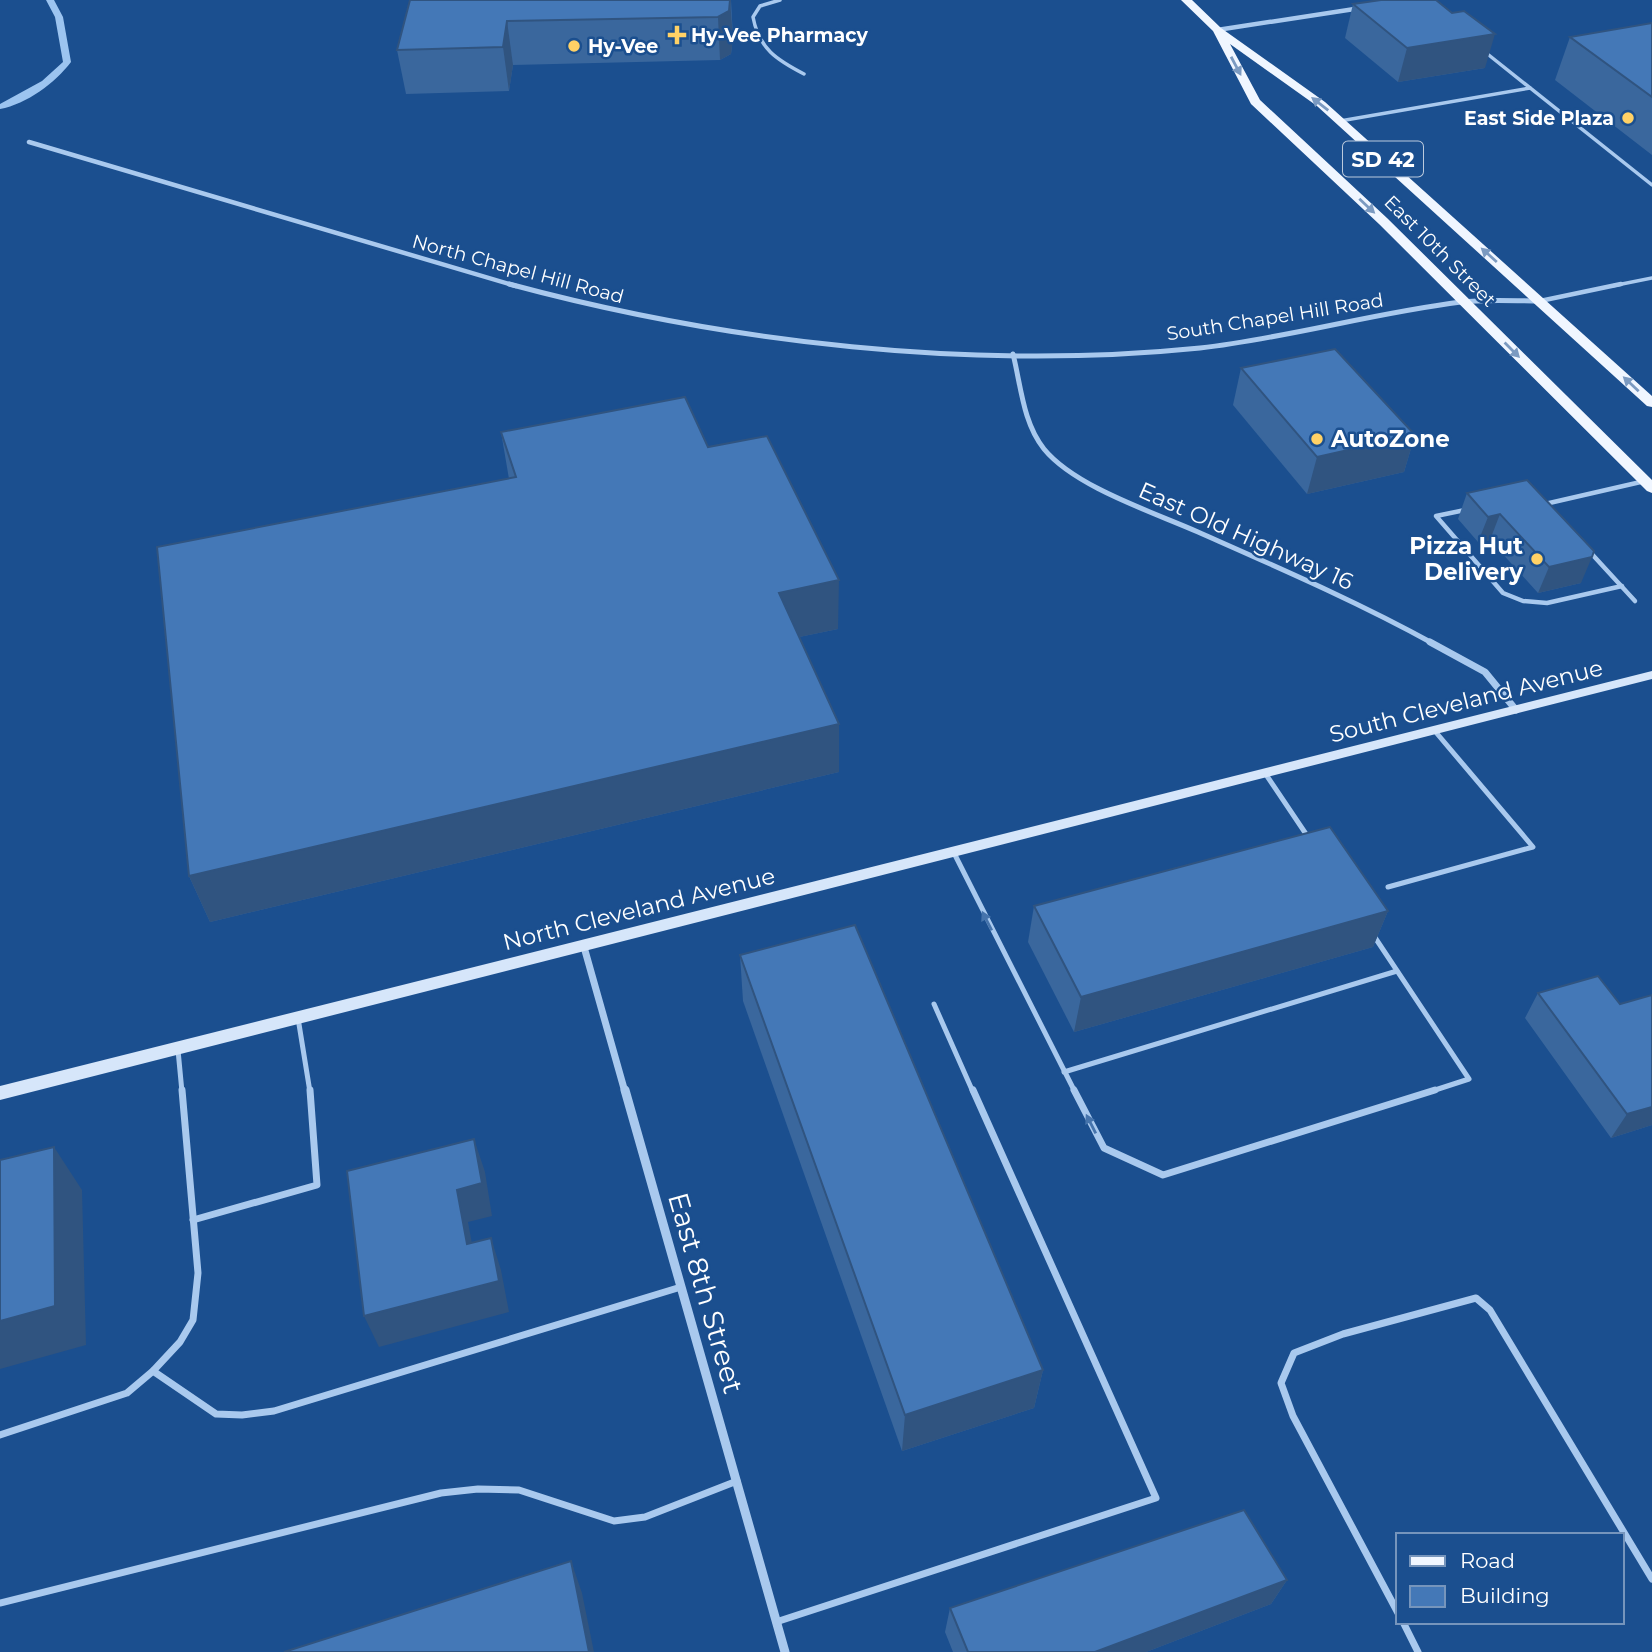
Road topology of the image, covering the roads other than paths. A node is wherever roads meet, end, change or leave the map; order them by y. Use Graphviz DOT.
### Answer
graph roads {
  1 [pos="780,0"];
  2 [pos="1186,0"];
  3 [pos="1373,6"];
  4 [pos="1217,30"];
  5 [pos="1482,49"];
  6 [pos="804,74"];
  7 [pos="1530,88"];
  8 [pos="1340,121"];
  9 [pos="29,142"];
  10 [pos="1652,185"];
  11 [pos="1652,278"];
  12 [pos="1540,301"];
  13 [pos="1464,302"];
  14 [pos="1013,355"];
  15 [pos="1652,403"];
  16 [pos="1649,485"];
  17 [pos="1534,501"];
  18 [pos="1544,502"];
  19 [pos="1475,508"];
  20 [pos="1553,512"];
  21 [pos="1587,549"];
  22 [pos="1622,586"];
  23 [pos="1635,601"];
  24 [pos="1652,675"];
  25 [pos="1516,710"];
  26 [pos="1434,730"];
  27 [pos="1289,767"];
  28 [pos="1265,773"];
  29 [pos="1310,840"];
  30 [pos="954,852"];
  31 [pos="1388,887"];
  32 [pos="1368,927"];
  33 [pos="584,947"];
  34 [pos="1397,971"];
  35 [pos="934,1004"];
  36 [pos="298,1018"];
  37 [pos="178,1049"];
  38 [pos="1065,1072"];
  39 [pos="0,1093"];
  40 [pos="193,1220"];
  41 [pos="681,1287"];
  42 [pos="153,1371"];
  43 [pos="0,1435"];
  44 [pos="737,1481"];
  45 [pos="1652,1579"];
  46 [pos="0,1603"];
  47 [pos="1396,1609"];
  48 [pos="776,1622"];
  49 [pos="1404,1624"];
  50 [pos="785,1652"];
  51 [pos="1418,1652"];
  1 -- 6 [label="lane"];
  2 -- 4 [label="main road, East 10th Street / SD 42"];
  3 -- 4 [label="street"];
  8 -- 4 [label="main road, East 10th Street / SD 42, one-way"];
  4 -- 13 [label="main road, East 10th Street / SD 42, one-way"];
  5 -- 7 [label="lane"];
  7 -- 8 [label="lane"];
  7 -- 10 [label="lane"];
  12 -- 8 [label="main road, East 10th Street / SD 42, one-way"];
  9 -- 14 [label="street, North Chapel Hill Road"];
  11 -- 12 [label="lane"];
  12 -- 13 [label="street, South Chapel Hill Road"];
  15 -- 12 [label="main road, East 10th Street / SD 42, one-way"];
  13 -- 14 [label="street, South Chapel Hill Road"];
  13 -- 16 [label="main road, East 10th Street / SD 42, one-way"];
  14 -- 25 [label="street, East Old Highway 16"];
  16 -- 18 [label="lane"];
  17 -- 18 [label="lane"];
  18 -- 20 [label="lane"];
  19 -- 22 [label="lane"];
  21 -- 22 [label="lane"];
  22 -- 23 [label="lane"];
  24 -- 25 [label="street, South Cleveland Avenue"];
  25 -- 26 [label="street, South Cleveland Avenue"];
  26 -- 27 [label="street, South Cleveland Avenue"];
  26 -- 31 [label="lane"];
  27 -- 28 [label="street, North Cleveland Avenue"];
  28 -- 29 [label="lane"];
  28 -- 30 [label="street, North Cleveland Avenue"];
  30 -- 33 [label="street, North Cleveland Avenue"];
  38 -- 30 [label="lane, one-way"];
  32 -- 34 [label="lane"];
  33 -- 36 [label="street, North Cleveland Avenue"];
  33 -- 41 [label="street, East 8th Street"];
  34 -- 38 [label="lane"];
  34 -- 38 [label="lane, one-way"];
  35 -- 48 [label="lane"];
  36 -- 37 [label="street, North Cleveland Avenue"];
  36 -- 40 [label="lane"];
  37 -- 39 [label="street, North Cleveland Avenue"];
  37 -- 40 [label="lane"];
  40 -- 42 [label="lane"];
  41 -- 42 [label="lane"];
  41 -- 44 [label="street, East 8th Street"];
  42 -- 43 [label="lane"];
  44 -- 46 [label="lane"];
  44 -- 48 [label="street, East 8th Street"];
  45 -- 47 [label="lane"];
  48 -- 50 [label="street, East 8th Street"];
  49 -- 51 [label="lane"];
}
